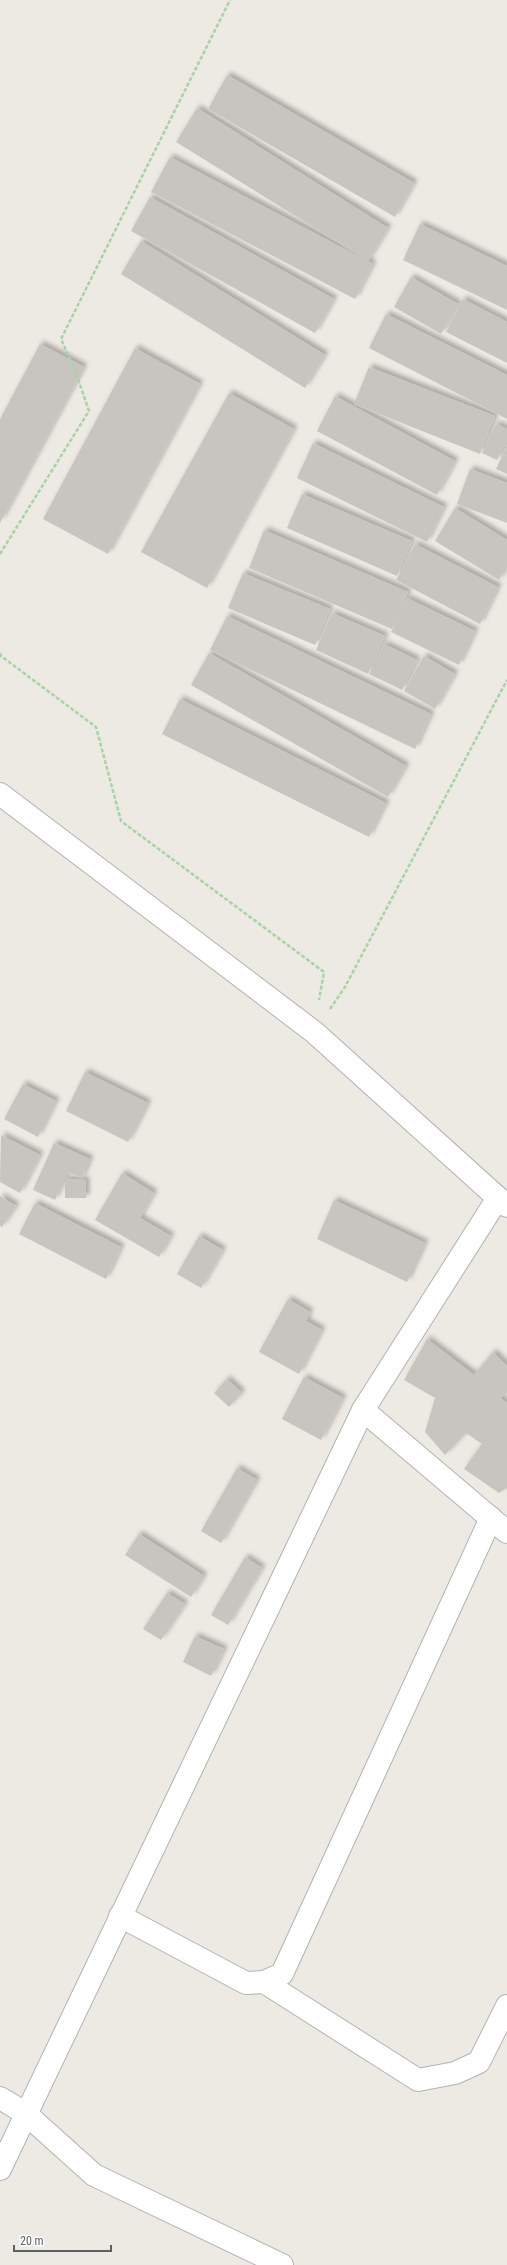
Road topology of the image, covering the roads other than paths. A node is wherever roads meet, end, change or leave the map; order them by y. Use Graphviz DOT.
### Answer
graph roads {
  1 [pos="0,794"];
  2 [pos="502,1202"];
  3 [pos="363,1410"];
  4 [pos="499,1525"];
  5 [pos="120,1916"];
  6 [pos="264,1982"];
  7 [pos="507,2006"];
  8 [pos="0,2098"];
  9 [pos="25,2113"];
  10 [pos="0,2169"];
  11 [pos="282,2265"];
  1 -- 2 [label="street"];
  2 -- 3 [label="street"];
  3 -- 4 [label="street"];
  3 -- 5 [label="street"];
  4 -- 6 [label="street"];
  5 -- 6 [label="street"];
  5 -- 9 [label="street"];
  6 -- 7 [label="street"];
  8 -- 9 [label="street"];
  9 -- 10 [label="street"];
  9 -- 11 [label="street"];
}
